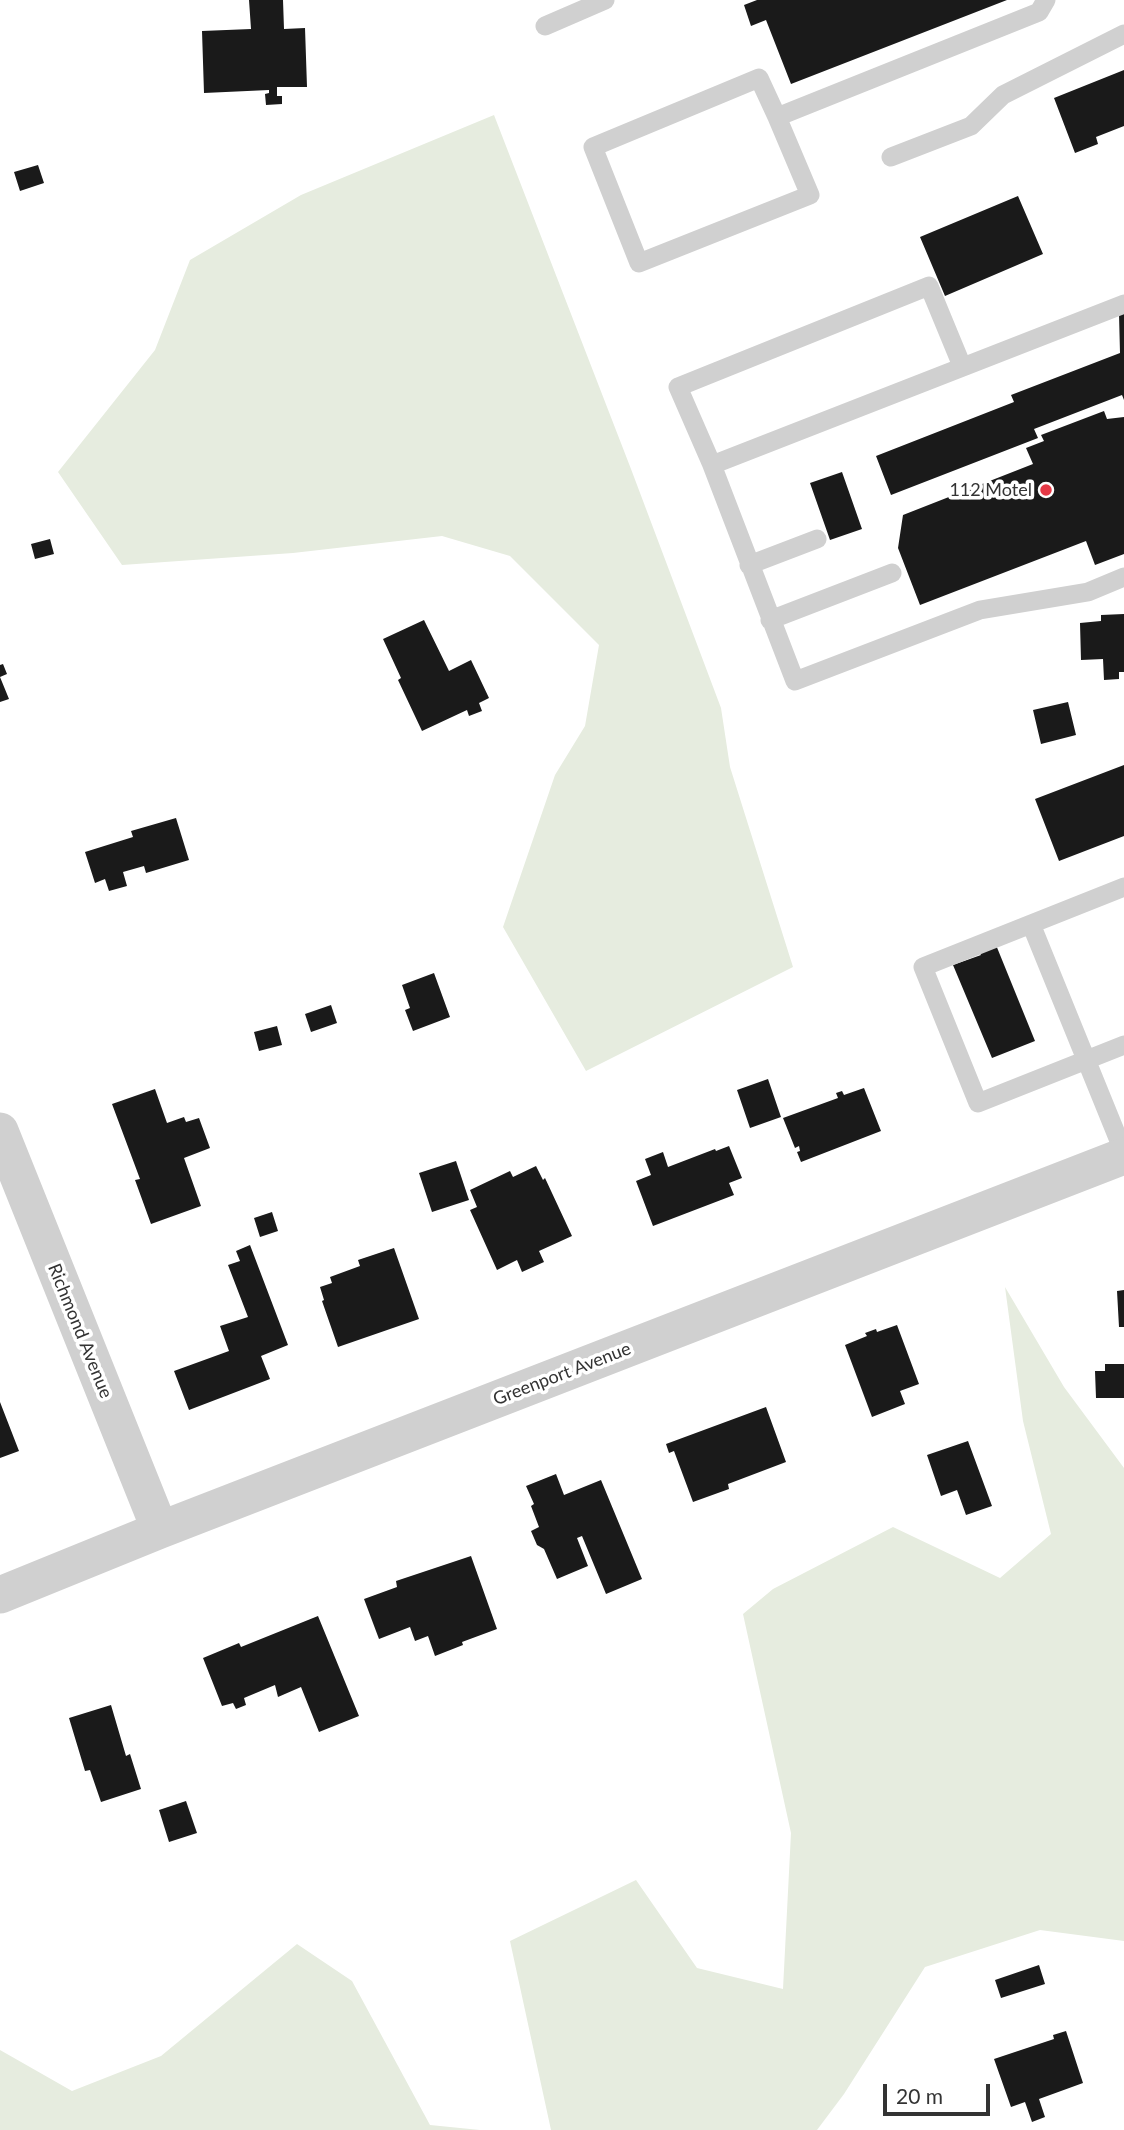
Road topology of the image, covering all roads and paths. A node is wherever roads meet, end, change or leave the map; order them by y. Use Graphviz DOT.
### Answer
graph roads {
  1 [pos="605,0"];
  2 [pos="1046,0"];
  3 [pos="545,26"];
  4 [pos="1124,34"];
  5 [pos="777,117"];
  6 [pos="891,158"];
  7 [pos="1124,303"];
  8 [pos="962,366"];
  9 [pos="712,465"];
  10 [pos="817,539"];
  11 [pos="750,565"];
  12 [pos="892,573"];
  13 [pos="1124,577"];
  14 [pos="770,620"];
  15 [pos="1124,887"];
  16 [pos="1031,924"];
  17 [pos="1124,1045"];
  18 [pos="1086,1060"];
  19 [pos="0,1132"];
  20 [pos="1124,1154"];
  21 [pos="160,1530"];
  22 [pos="0,1595"];
  1 -- 3 [label="lane"];
  2 -- 5 [label="lane"];
  4 -- 6 [label="lane"];
  5 -- 5 [label="lane"];
  7 -- 8 [label="lane"];
  8 -- 9 [label="lane"];
  8 -- 9 [label="lane"];
  9 -- 11 [label="lane"];
  10 -- 11 [label="lane"];
  11 -- 14 [label="lane"];
  12 -- 14 [label="lane"];
  13 -- 14 [label="lane"];
  15 -- 16 [label="lane"];
  16 -- 18 [label="lane"];
  16 -- 18 [label="lane"];
  17 -- 18 [label="lane"];
  18 -- 20 [label="lane"];
  19 -- 21 [label="street, Richmond Avenue"];
  20 -- 21 [label="street, Greenport Avenue"];
  21 -- 22 [label="street, Greenport Avenue"];
}
